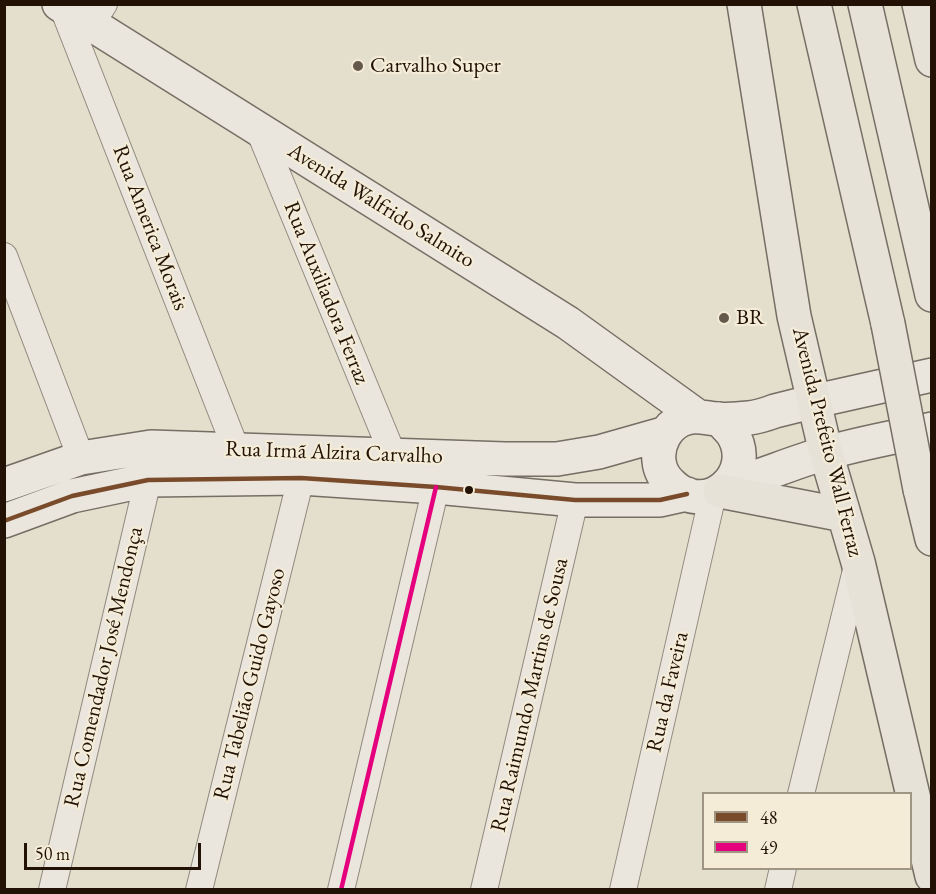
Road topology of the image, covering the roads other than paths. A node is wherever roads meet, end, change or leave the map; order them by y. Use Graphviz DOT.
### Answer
graph roads {
  1 [pos="744,4"];
  2 [pos="814,4"];
  3 [pos="865,4"];
  4 [pos="919,4"];
  5 [pos="79,10"];
  6 [pos="932,60"];
  7 [pos="260,130"];
  8 [pos="4,256"];
  9 [pos="932,295"];
  10 [pos="932,375"];
  11 [pos="813,402"];
  12 [pos="708,417"];
  13 [pos="932,429"];
  14 [pos="666,433"];
  15 [pos="236,449"];
  16 [pos="826,453"];
  17 [pos="393,455"];
  18 [pos="81,458"];
  19 [pos="302,478"];
  20 [pos="148,480"];
  21 [pos="4,485"];
  22 [pos="436,487"];
  23 [pos="712,491"];
  24 [pos="575,500"];
  25 [pos="844,515"];
  26 [pos="4,521"];
  27 [pos="932,539"];
  28 [pos="858,562"];
  29 [pos="801,792"];
  30 [pos="912,792"];
  31 [pos="912,794"];
  32 [pos="929,867"];
  33 [pos="783,870"];
  34 [pos="52,890"];
  35 [pos="199,890"];
  36 [pos="341,890"];
  37 [pos="484,890"];
  38 [pos="623,890"];
  39 [pos="778,890"];
  40 [pos="921,890"];
  1 -- 11 [label="main road, Avenida Prefeito Wall Ferraz"];
  2 -- 27 [label="main road, bridge"];
  3 -- 9 [label="main road"];
  4 -- 6 [label="main road"];
  5 -- 7 [label="street, Avenida Walfrido Salmito"];
  5 -- 15 [label="street, Rua America Morais"];
  7 -- 12 [label="street, Avenida Walfrido Salmito"];
  7 -- 17 [label="street, Rua Auxiliadora Ferraz"];
  8 -- 18 [label="street"];
  10 -- 11 [label="street, Rua Irmã Alzira Carvalho"];
  11 -- 12 [label="street, Rua Irmã Alzira Carvalho"];
  11 -- 16 [label="main road, Avenida Prefeito Wall Ferraz"];
  12 -- 14 [label="street, Rua Irmã Alzira Carvalho"];
  12 -- 23 [label="street"];
  13 -- 16 [label="street, Rua Irmã Alzira Carvalho"];
  14 -- 17 [label="street, Rua Irmã Alzira Carvalho"];
  14 -- 23 [label="street"];
  15 -- 17 [label="street, Rua Irmã Alzira Carvalho"];
  15 -- 18 [label="street, Rua Irmã Alzira Carvalho"];
  16 -- 23 [label="street, Rua Irmã Alzira Carvalho"];
  16 -- 25 [label="main road, Avenida Prefeito Wall Ferraz"];
  18 -- 21 [label="street, Rua Irmã Alzira Carvalho"];
  19 -- 20 [label="street, Rua Irmã Alzira Carvalho"];
  19 -- 22 [label="street, Rua Irmã Alzira Carvalho"];
  19 -- 35 [label="street, Rua Tabelião Guido Gayoso"];
  20 -- 26 [label="street, Rua Irmã Alzira Carvalho"];
  20 -- 34 [label="street, Rua Comendador José Mendonça"];
  22 -- 24 [label="street, Rua Irmã Alzira Carvalho"];
  22 -- 36 [label="street"];
  23 -- 24 [label="street, Rua Irmã Alzira Carvalho"];
  23 -- 25 [label="main road"];
  23 -- 38 [label="street, Rua da Faveira"];
  24 -- 37 [label="street, Rua Raimundo Martins de Sousa"];
  25 -- 28 [label="main road, Avenida Prefeito Wall Ferraz"];
  28 -- 29 [label="street"];
  28 -- 30 [label="main road, Avenida Prefeito Wall Ferraz"];
  31 -- 32 [label="main road, Avenida Prefeito Wall Ferraz"];
  32 -- 40 [label="street"];
  33 -- 39 [label="street"];
}
